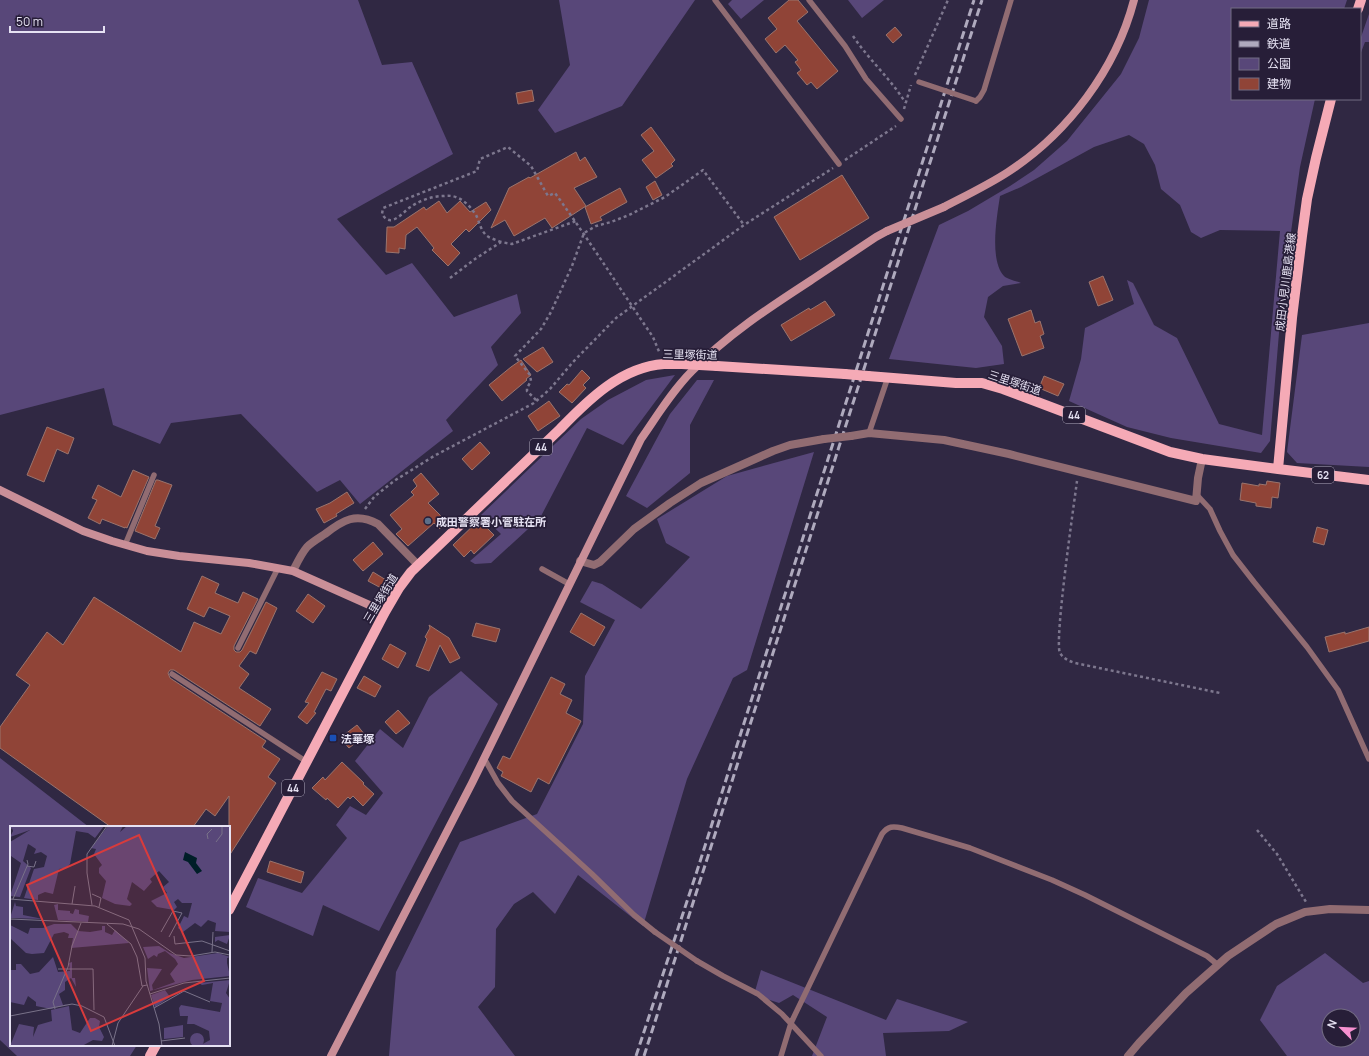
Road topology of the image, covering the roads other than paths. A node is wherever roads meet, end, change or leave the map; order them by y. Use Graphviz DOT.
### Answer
graph roads {
  1 [pos="715,0"];
  2 [pos="809,0"];
  3 [pos="1011,0"];
  4 [pos="1134,0"];
  5 [pos="916,81"];
  6 [pos="1331,100"];
  7 [pos="901,119"];
  8 [pos="839,164"];
  9 [pos="888,377"];
  10 [pos="869,433"];
  11 [pos="1202,459"];
  12 [pos="1278,470"];
  13 [pos="154,475"];
  14 [pos="1369,480"];
  15 [pos="0,490"];
  16 [pos="1197,495"];
  17 [pos="125,545"];
  18 [pos="580,561"];
  19 [pos="418,565"];
  20 [pos="278,568"];
  21 [pos="542,569"];
  22 [pos="293,571"];
  23 [pos="569,584"];
  24 [pos="385,612"];
  25 [pos="238,648"];
  26 [pos="172,674"];
  27 [pos="484,758"];
  28 [pos="1369,759"];
  29 [pos="307,762"];
  30 [pos="230,908"];
  31 [pos="1369,910"];
  32 [pos="1218,965"];
  33 [pos="791,1023"];
  34 [pos="155,1046"];
  35 [pos="150,1056"];
  36 [pos="331,1056"];
  37 [pos="781,1056"];
  38 [pos="821,1056"];
  39 [pos="1128,1056"];
  1 -- 8 [label="lane"];
  2 -- 7 [label="lane"];
  3 -- 5 [label="lane, bridge"];
  4 -- 18 [label="street, bridge"];
  6 -- 12 [label="main road, 成田小見川鹿島港線"];
  9 -- 10 [label="lane"];
  9 -- 11 [label="main road, 三里塚街道 / 44"];
  9 -- 19 [label="main road, 三里塚街道 / 44, bridge"];
  10 -- 16 [label="street"];
  10 -- 18 [label="street, bridge"];
  11 -- 12 [label="main road, 三里塚街道 / 44"];
  11 -- 16 [label="street"];
  12 -- 14 [label="main road, 三里塚街道 / 62"];
  13 -- 17 [label="lane"];
  15 -- 17 [label="street"];
  16 -- 28 [label="lane"];
  17 -- 20 [label="street"];
  18 -- 23 [label="street"];
  19 -- 22 [label="street"];
  19 -- 24 [label="main road, 三里塚街道 / 44"];
  20 -- 22 [label="street"];
  20 -- 25 [label="lane"];
  21 -- 23 [label="lane"];
  22 -- 24 [label="street"];
  23 -- 27 [label="street"];
  24 -- 29 [label="main road, 三里塚街道 / 44"];
  26 -- 29 [label="lane"];
  27 -- 33 [label="lane, bridge"];
  27 -- 36 [label="street"];
  29 -- 30 [label="main road, 三里塚街道 / 44"];
  31 -- 32 [label="street"];
  32 -- 33 [label="lane"];
  32 -- 39 [label="street"];
  33 -- 37 [label="lane"];
  33 -- 38 [label="lane"];
  34 -- 35 [label="main road"];
}
